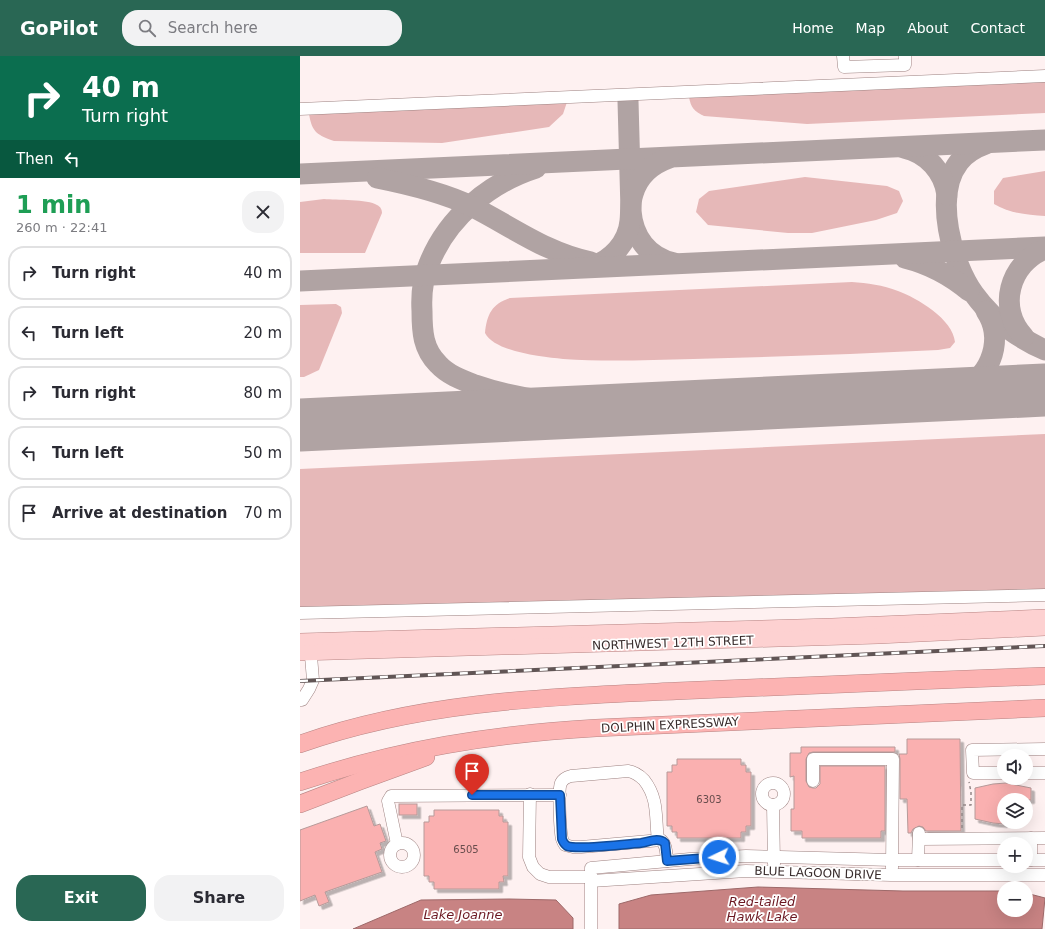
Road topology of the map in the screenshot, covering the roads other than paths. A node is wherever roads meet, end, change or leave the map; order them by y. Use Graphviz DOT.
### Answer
graph roads {
  1 [pos="843,56"];
  2 [pos="905,56"];
  3 [pos="1045,76"];
  4 [pos="300,109"];
  5 [pos="1045,595"];
  6 [pos="300,613"];
  7 [pos="1045,617"];
  8 [pos="1045,628"];
  9 [pos="305,647"];
  10 [pos="1045,676"];
  11 [pos="300,700"];
  12 [pos="1045,708"];
  13 [pos="475,739"];
  14 [pos="300,744"];
  15 [pos="1033,749"];
  16 [pos="1045,749"];
  17 [pos="997,750"];
  18 [pos="1045,772"];
  19 [pos="997,773"];
  20 [pos="1033,773"];
  21 [pos="813,781"];
  22 [pos="300,782"];
  23 [pos="781,785"];
  24 [pos="794,785"];
  25 [pos="530,794"];
  26 [pos="560,795"];
  27 [pos="300,804"];
  28 [pos="774,805"];
  29 [pos="997,838"];
  30 [pos="1033,838"];
  31 [pos="1045,838"];
  32 [pos="658,840"];
  33 [pos="397,844"];
  34 [pos="774,856"];
  35 [pos="391,860"];
  36 [pos="892,860"];
  37 [pos="918,860"];
  38 [pos="997,860"];
  39 [pos="1033,860"];
  40 [pos="1045,860"];
  41 [pos="667,861"];
  42 [pos="379,863"];
  43 [pos="774,871"];
  44 [pos="591,875"];
  45 [pos="891,875"];
  46 [pos="1045,875"];
  47 [pos="591,929"];
  1 -- 2 [label="street"];
  3 -- 4 [label="street"];
  5 -- 6 [label="street"];
  7 -- 9 [label="main road, NORTHWEST 12TH STREET"];
  8 -- 9 [label="main road, NORTHWEST 12TH STREET"];
  9 -- 11 [label="street"];
  10 -- 14 [label="highway"];
  12 -- 13 [label="highway, DOLPHIN EXPRESSWAY"];
  13 -- 22 [label="highway, DOLPHIN EXPRESSWAY"];
  13 -- 27 [label="highway"];
  15 -- 16 [label="street"];
  17 -- 19 [label="street"];
  18 -- 20 [label="street"];
  21 -- 36 [label="street"];
  23 -- 24 [label="street"];
  23 -- 28 [label="street"];
  23 -- 28 [label="street"];
  25 -- 26 [label="street"];
  25 -- 33 [label="street"];
  25 -- 44 [label="street"];
  26 -- 32 [label="street"];
  26 -- 32 [label="street"];
  28 -- 34 [label="street"];
  29 -- 37 [label="street"];
  30 -- 31 [label="street"];
  32 -- 41 [label="street"];
  33 -- 35 [label="street"];
  33 -- 35 [label="street"];
  34 -- 36 [label="street, BLUE LAGOON DRIVE"];
  34 -- 41 [label="street, BLUE LAGOON DRIVE"];
  34 -- 43 [label="street"];
  35 -- 42 [label="street"];
  36 -- 37 [label="street, BLUE LAGOON DRIVE"];
  36 -- 45 [label="street"];
  37 -- 38 [label="street, BLUE LAGOON DRIVE"];
  39 -- 40 [label="street"];
  41 -- 44 [label="street, BLUE LAGOON DRIVE"];
  43 -- 44 [label="street, BLUE LAGOON DRIVE"];
  43 -- 45 [label="street, BLUE LAGOON DRIVE"];
  44 -- 47 [label="street"];
  45 -- 46 [label="street, BLUE LAGOON DRIVE"];
}
